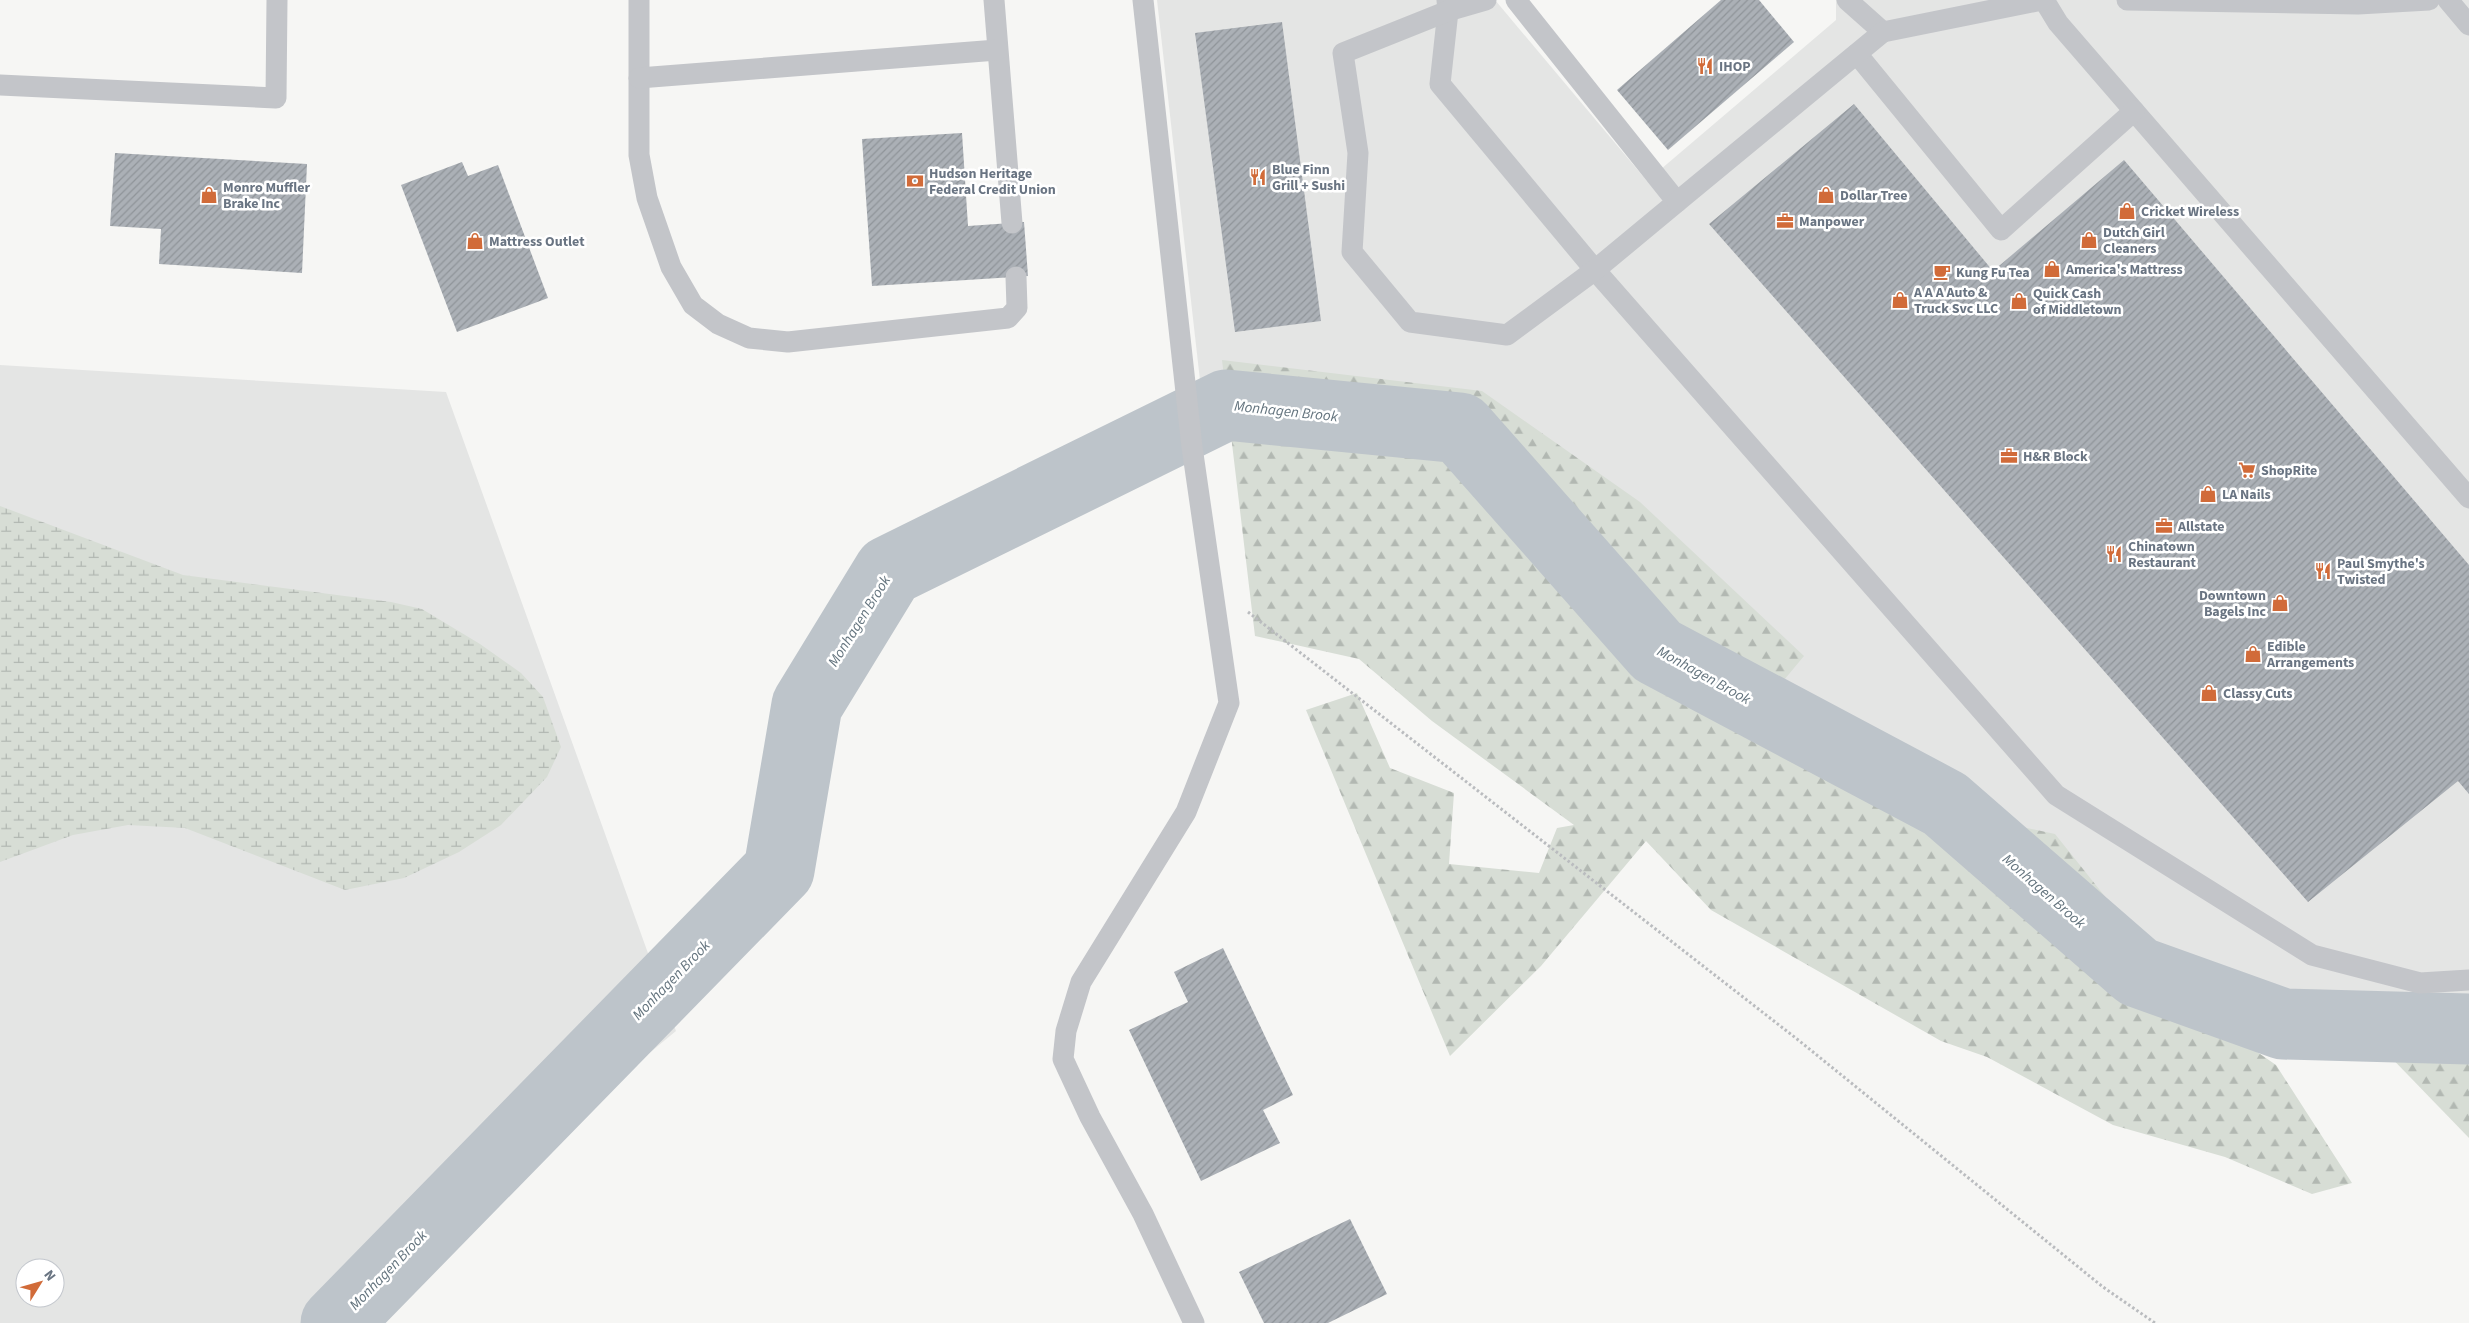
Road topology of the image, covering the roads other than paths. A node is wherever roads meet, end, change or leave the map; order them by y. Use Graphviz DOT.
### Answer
graph roads {
  1 [pos="277,0"];
  2 [pos="639,0"];
  3 [pos="994,0"];
  4 [pos="1143,0"];
  5 [pos="1486,0"];
  6 [pos="1516,0"];
  7 [pos="1847,0"];
  8 [pos="2043,0"];
  9 [pos="2127,0"];
  10 [pos="2428,0"];
  11 [pos="2448,0"];
  12 [pos="2359,2"];
  13 [pos="1448,6"];
  14 [pos="2469,25"];
  15 [pos="1883,32"];
  16 [pos="997,50"];
  17 [pos="1857,54"];
  18 [pos="639,78"];
  19 [pos="0,85"];
  20 [pos="2134,112"];
  21 [pos="1677,202"];
  22 [pos="1012,223"];
  23 [pos="1595,270"];
  24 [pos="1016,277"];
  25 [pos="2469,498"];
  26 [pos="2469,980"];
  27 [pos="1194,1323"];
  1 -- 19 [label="lane"];
  2 -- 18 [label="lane"];
  3 -- 16 [label="lane"];
  4 -- 27 [label="lane"];
  5 -- 13 [label="lane"];
  6 -- 21 [label="lane"];
  7 -- 15 [label="lane"];
  8 -- 15 [label="lane"];
  8 -- 20 [label="lane"];
  9 -- 12 [label="lane"];
  10 -- 12 [label="lane"];
  11 -- 14 [label="lane"];
  13 -- 23 [label="lane"];
  13 -- 23 [label="lane"];
  15 -- 17 [label="lane"];
  16 -- 18 [label="lane"];
  16 -- 22 [label="lane"];
  17 -- 20 [label="lane"];
  17 -- 21 [label="lane"];
  18 -- 24 [label="lane"];
  20 -- 25 [label="lane"];
  21 -- 23 [label="lane"];
  23 -- 26 [label="lane"];
}
